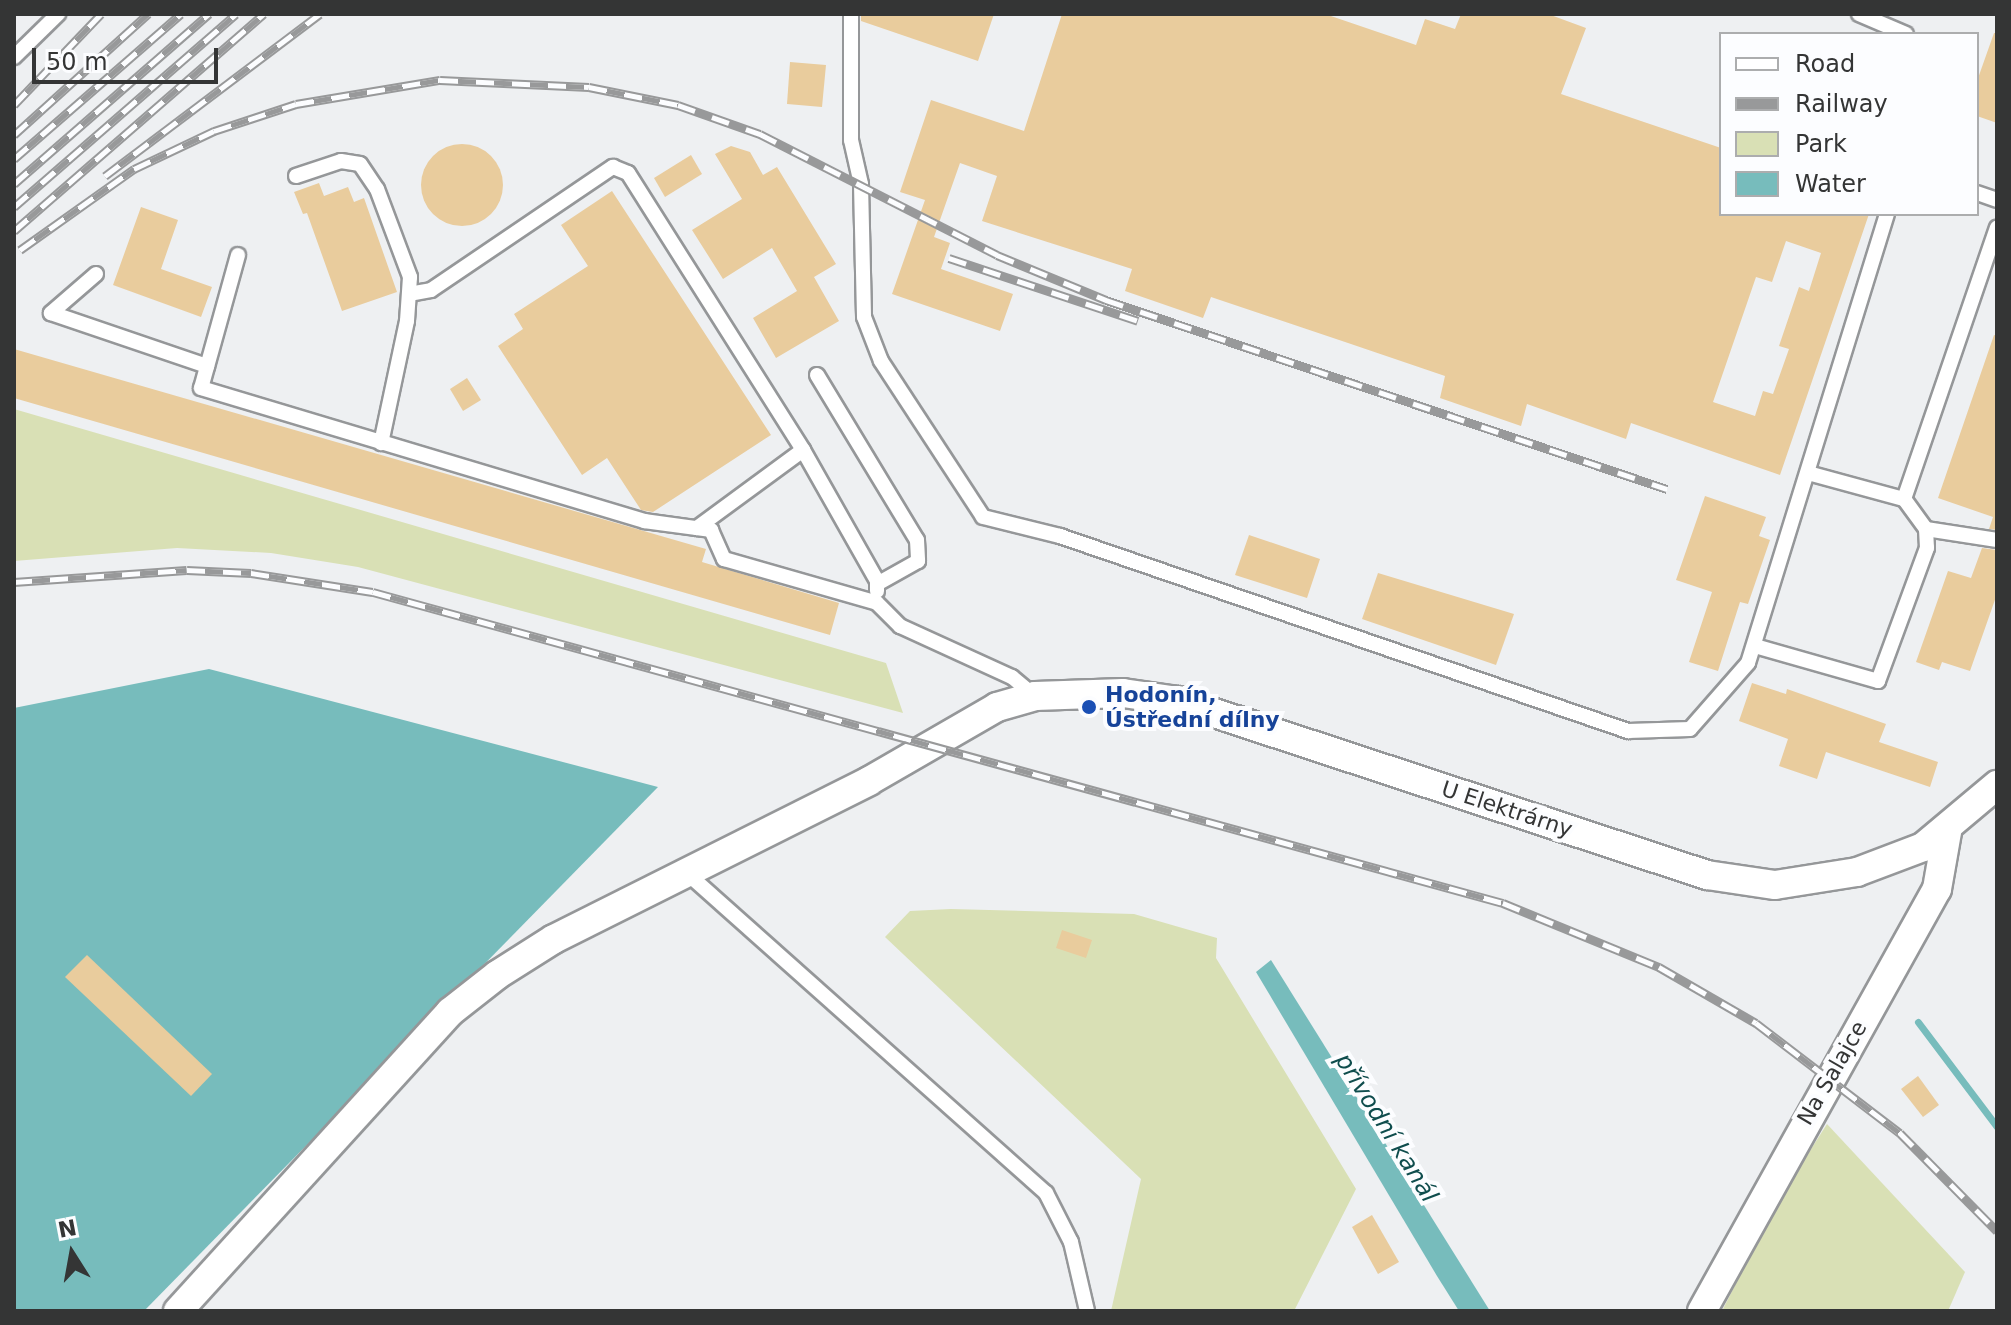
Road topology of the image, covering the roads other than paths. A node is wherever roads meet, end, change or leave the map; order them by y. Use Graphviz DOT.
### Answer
graph roads {
  1 [pos="58,14"];
  2 [pos="851,14"];
  3 [pos="1859,14"];
  4 [pos="1901,32"];
  5 [pos="14,57"];
  6 [pos="296,176"];
  7 [pos="1886,216"];
  8 [pos="1997,228"];
  9 [pos="238,255"];
  10 [pos="96,274"];
  11 [pos="409,294"];
  12 [pos="207,366"];
  13 [pos="817,375"];
  14 [pos="381,443"];
  15 [pos="803,450"];
  16 [pos="1808,473"];
  17 [pos="1904,499"];
  18 [pos="697,528"];
  19 [pos="1926,529"];
  20 [pos="1997,540"];
  21 [pos="877,584"];
  22 [pos="877,603"];
  23 [pos="1755,646"];
  24 [pos="1035,696"];
  25 [pos="1997,785"];
  26 [pos="1947,832"];
  27 [pos="689,875"];
  28 [pos="178,1311"];
  29 [pos="1087,1311"];
  30 [pos="1702,1311"];
  1 -- 5 [label="lane"];
  2 -- 23 [label="lane"];
  3 -- 4 [label="lane"];
  6 -- 11 [label="lane"];
  7 -- 16 [label="lane"];
  8 -- 17 [label="lane"];
  9 -- 12 [label="lane"];
  10 -- 12 [label="lane"];
  11 -- 14 [label="lane"];
  11 -- 15 [label="lane"];
  12 -- 14 [label="lane"];
  13 -- 21 [label="lane"];
  14 -- 18 [label="lane"];
  15 -- 18 [label="lane"];
  15 -- 21 [label="lane"];
  16 -- 17 [label="lane"];
  16 -- 23 [label="lane"];
  17 -- 19 [label="lane"];
  18 -- 22 [label="lane"];
  19 -- 20 [label="lane"];
  19 -- 23 [label="lane"];
  21 -- 22 [label="lane"];
  22 -- 24 [label="lane"];
  24 -- 26 [label="street, U Elektrárny"];
  24 -- 27 [label="street, U Elektrárny"];
  25 -- 26 [label="street, U Elektrárny"];
  26 -- 30 [label="street, Na Salajce"];
  27 -- 28 [label="street, U Elektrárny"];
  27 -- 29 [label="lane"];
}
